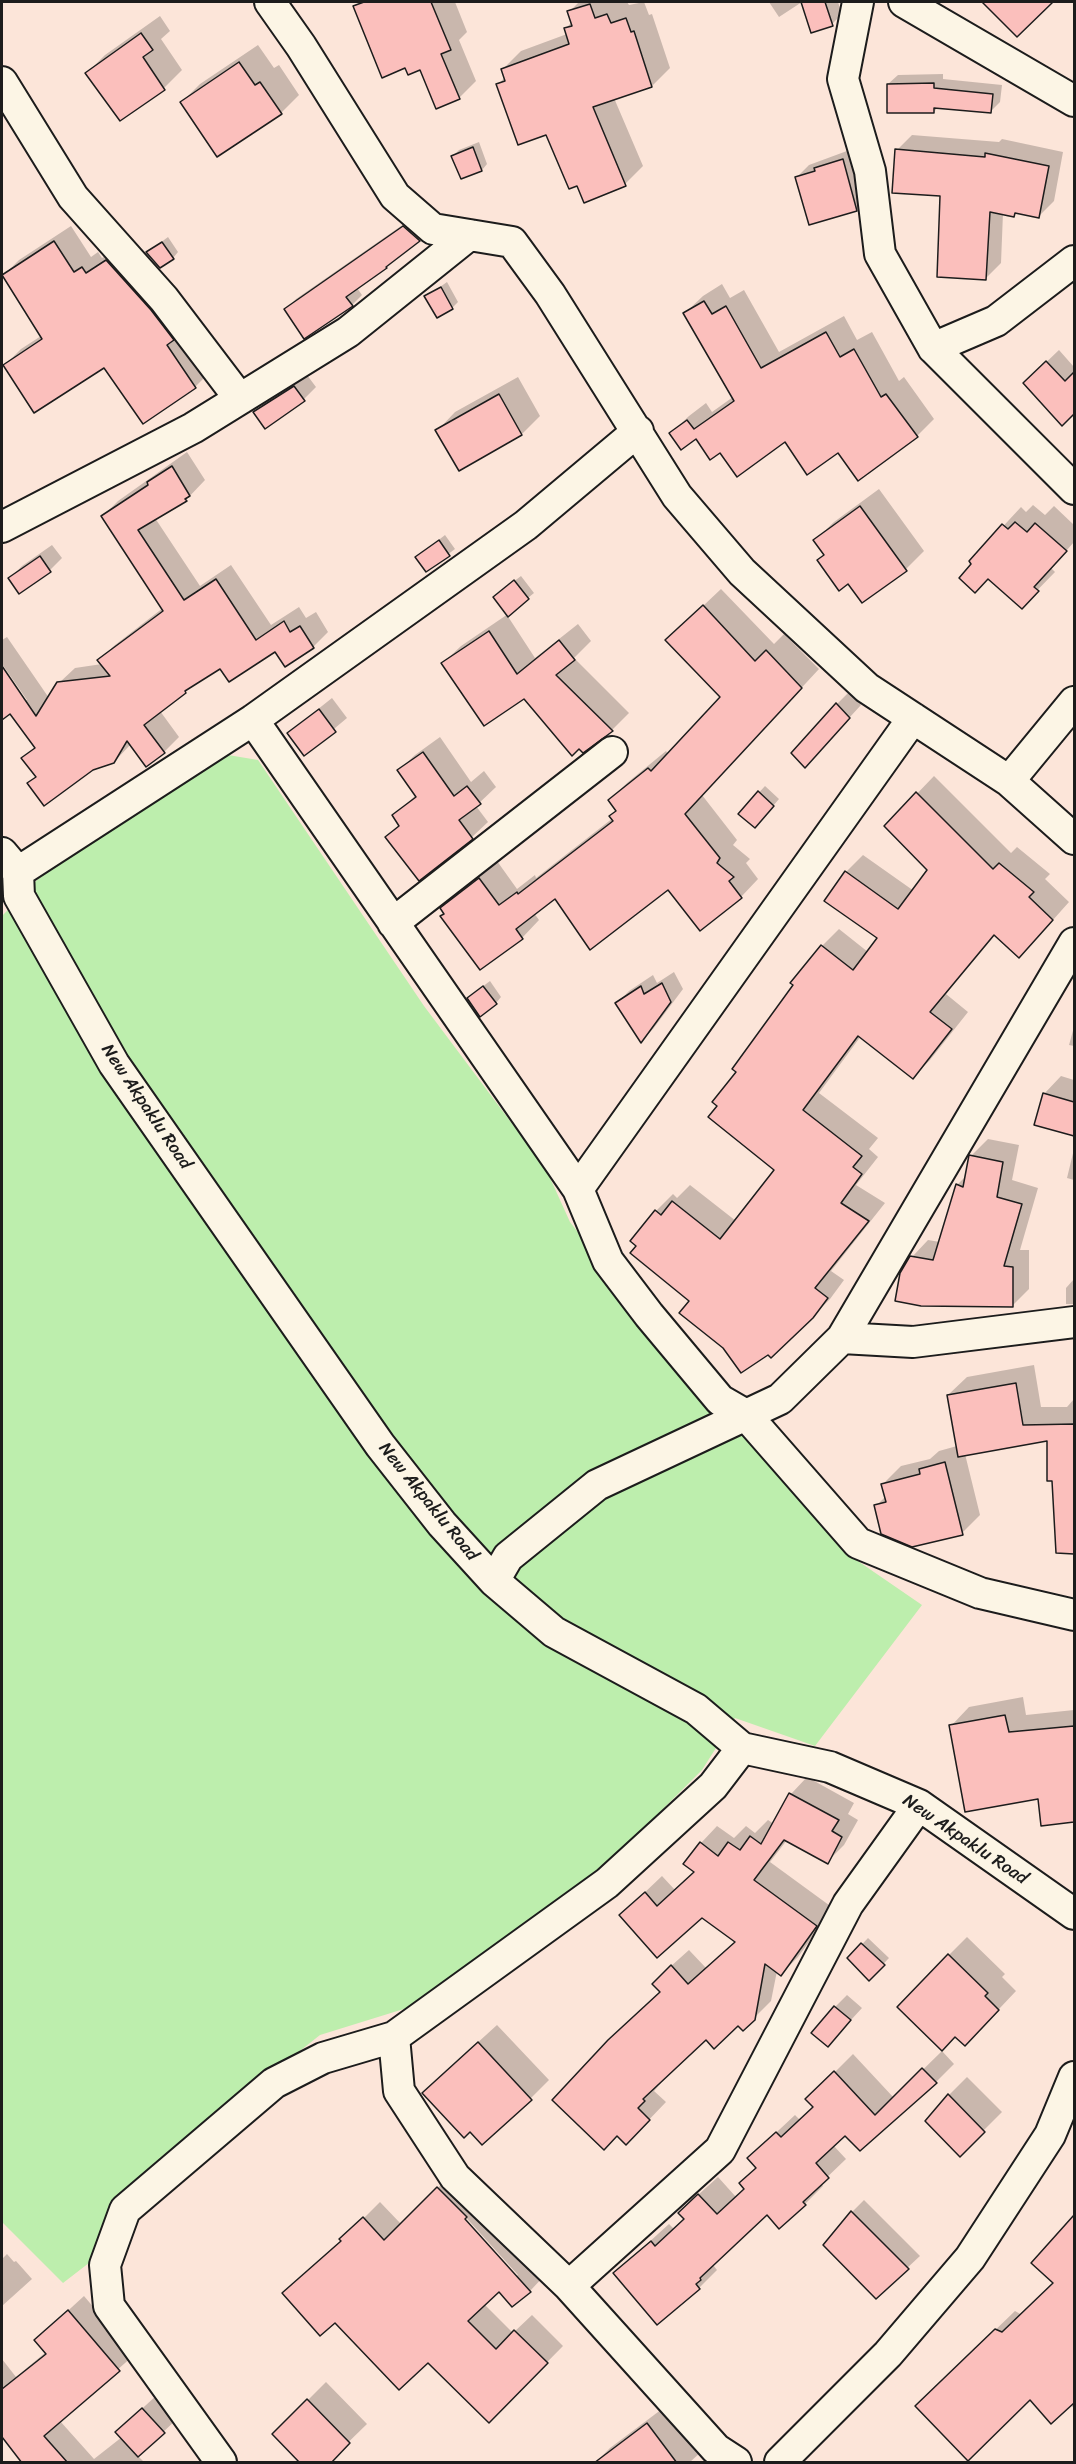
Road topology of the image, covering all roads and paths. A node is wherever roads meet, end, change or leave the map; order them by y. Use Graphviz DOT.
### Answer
graph roads {
  1 [pos="270,2"];
  2 [pos="858,2"];
  3 [pos="904,2"];
  4 [pos="2,82"];
  5 [pos="1074,101"];
  6 [pos="469,235"];
  7 [pos="1074,261"];
  8 [pos="933,348"];
  9 [pos="240,399"];
  10 [pos="638,431"];
  11 [pos="1074,489"];
  12 [pos="2,527"];
  13 [pos="1074,702"];
  14 [pos="913,718"];
  15 [pos="253,720"];
  16 [pos="612,752"];
  17 [pos="1009,781"];
  18 [pos="1074,839"];
  19 [pos="10,881"];
  20 [pos="393,923"];
  21 [pos="1074,943"];
  22 [pos="578,1189"];
  23 [pos="1074,1322"];
  24 [pos="842,1338"];
  25 [pos="747,1415"];
  26 [pos="494,1581"];
  27 [pos="1074,1615"];
  28 [pos="742,1748"];
  29 [pos="919,1805"];
  30 [pos="1074,1914"];
  31 [pos="394,2037"];
  32 [pos="1074,2077"];
  33 [pos="569,2286"];
  34 [pos="221,2463"];
  35 [pos="736,2463"];
  36 [pos="780,2463"];
  1 -- 6 [label="street"];
  2 -- 8 [label="street"];
  3 -- 5 [label="street"];
  4 -- 9 [label="street"];
  6 -- 9 [label="street"];
  6 -- 10 [label="street"];
  7 -- 8 [label="street"];
  8 -- 11 [label="street"];
  9 -- 12 [label="street"];
  10 -- 14 [label="street"];
  10 -- 15 [label="street"];
  13 -- 17 [label="street"];
  14 -- 17 [label="street"];
  14 -- 22 [label="street"];
  15 -- 19 [label="street"];
  15 -- 20 [label="street"];
  16 -- 20 [label="street"];
  17 -- 18 [label="street"];
  19 -- 26 [label="street, New Akpaklu Road"];
  20 -- 22 [label="street"];
  21 -- 24 [label="street"];
  22 -- 25 [label="street"];
  23 -- 24 [label="street"];
  24 -- 25 [label="street"];
  25 -- 26 [label="street"];
  25 -- 27 [label="street"];
  26 -- 28 [label="street, New Akpaklu Road"];
  28 -- 29 [label="street, New Akpaklu Road"];
  28 -- 31 [label="street"];
  29 -- 30 [label="street, New Akpaklu Road"];
  29 -- 33 [label="street"];
  31 -- 33 [label="street"];
  31 -- 34 [label="street"];
  32 -- 36 [label="street"];
  33 -- 35 [label="street"];
}
